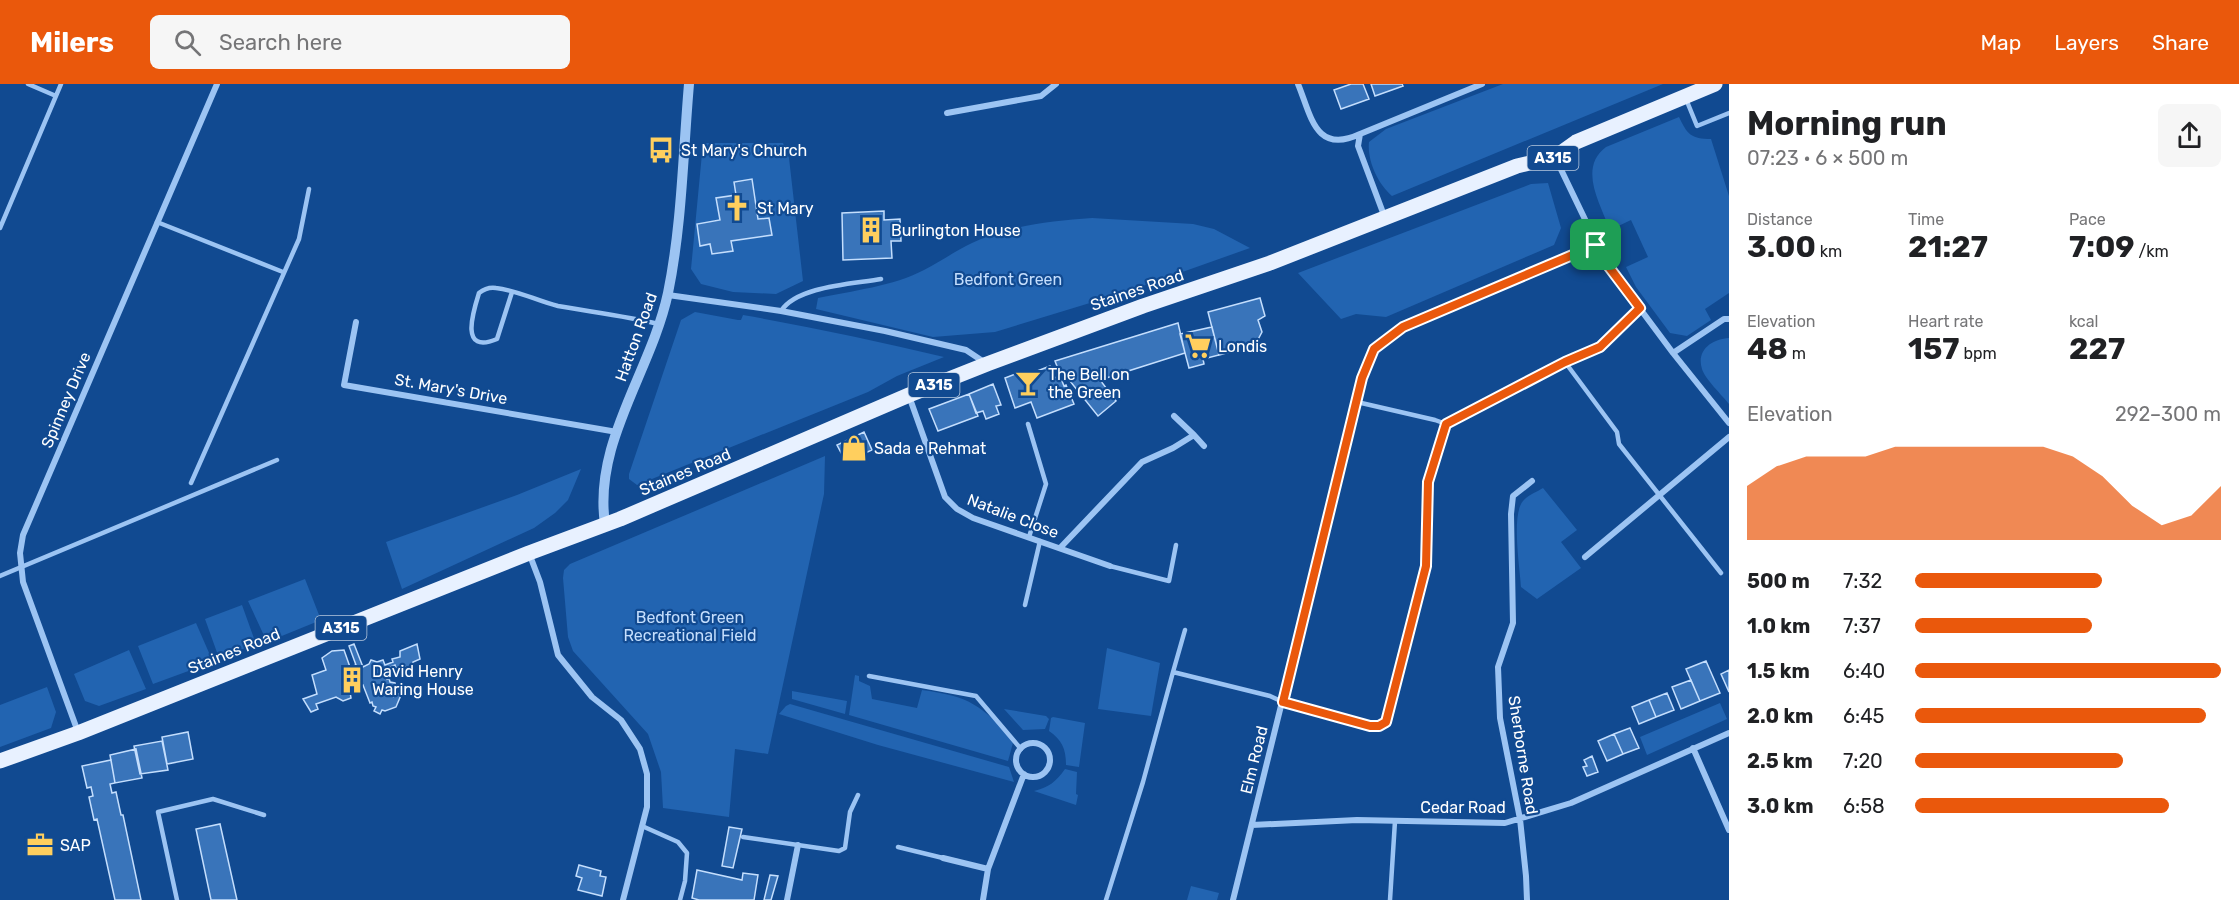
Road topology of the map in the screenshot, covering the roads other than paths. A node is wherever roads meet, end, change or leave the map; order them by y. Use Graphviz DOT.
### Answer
graph roads {
  1 [pos="28,84"];
  2 [pos="61,84"];
  3 [pos="217,84"];
  4 [pos="689,84"];
  5 [pos="1056,84"];
  6 [pos="1298,84"];
  7 [pos="1482,84"];
  8 [pos="1715,84"];
  9 [pos="56,96"];
  10 [pos="1685,96"];
  11 [pos="947,112"];
  12 [pos="1729,113"];
  13 [pos="1360,134"];
  14 [pos="1555,157"];
  15 [pos="309,189"];
  16 [pos="1386,219"];
  17 [pos="157,222"];
  18 [pos="0,228"];
  19 [pos="1596,245"];
  20 [pos="283,272"];
  21 [pos="881,279"];
  22 [pos="512,292"];
  23 [pos="668,295"];
  24 [pos="1640,308"];
  25 [pos="781,311"];
  26 [pos="1729,320"];
  27 [pos="356,322"];
  28 [pos="659,324"];
  29 [pos="1673,353"];
  30 [pos="1565,362"];
  31 [pos="987,364"];
  32 [pos="909,395"];
  33 [pos="1357,402"];
  34 [pos="1174,416"];
  35 [pos="1729,423"];
  36 [pos="1028,424"];
  37 [pos="1446,424"];
  38 [pos="617,432"];
  39 [pos="1194,435"];
  40 [pos="1729,437"];
  41 [pos="1204,446"];
  42 [pos="277,460"];
  43 [pos="1532,481"];
  44 [pos="191,483"];
  45 [pos="1659,494"];
  46 [pos="605,524"];
  47 [pos="1029,537"];
  48 [pos="1040,541"];
  49 [pos="1176,545"];
  50 [pos="1060,548"];
  51 [pos="529,553"];
  52 [pos="1585,557"];
  53 [pos="1110,566"];
  54 [pos="20,567"];
  55 [pos="1721,573"];
  56 [pos="0,576"];
  57 [pos="1025,605"];
  58 [pos="1185,630"];
  59 [pos="1173,672"];
  60 [pos="869,676"];
  61 [pos="1283,702"];
  62 [pos="78,733"];
  63 [pos="1729,733"];
  64 [pos="1693,748"];
  65 [pos="1021,749"];
  66 [pos="0,761"];
  67 [pos="1024,774"];
  68 [pos="858,795"];
  69 [pos="264,815"];
  70 [pos="1520,819"];
  71 [pos="1395,821"];
  72 [pos="642,825"];
  73 [pos="1252,825"];
  74 [pos="1729,830"];
  75 [pos="743,837"];
  76 [pos="798,845"];
  77 [pos="898,847"];
  78 [pos="943,858"];
  79 [pos="988,869"];
  80 [pos="177,900"];
  81 [pos="623,900"];
  82 [pos="680,900"];
  83 [pos="788,900"];
  84 [pos="983,900"];
  85 [pos="1107,900"];
  86 [pos="1233,900"];
  87 [pos="1390,900"];
  88 [pos="1527,900"];
  1 -- 9 [label="lane"];
  2 -- 9 [label="lane"];
  3 -- 17 [label="street, Spinney Drive"];
  4 -- 23 [label="street, Hatton Road"];
  5 -- 11 [label="street"];
  6 -- 13 [label="street"];
  7 -- 13 [label="street"];
  8 -- 10 [label="main road, Staines Road / A315"];
  9 -- 18 [label="lane"];
  10 -- 12 [label="lane"];
  10 -- 14 [label="main road, Staines Road / A315"];
  13 -- 16 [label="street"];
  14 -- 16 [label="main road, Staines Road / A315"];
  14 -- 19 [label="street"];
  15 -- 20 [label="lane"];
  16 -- 31 [label="main road, Staines Road / A315"];
  17 -- 20 [label="lane"];
  17 -- 54 [label="street, Spinney Drive"];
  19 -- 24 [label="street"];
  19 -- 33 [label="street, Elm Road"];
  20 -- 44 [label="lane"];
  21 -- 25 [label="lane"];
  22 -- 22 [label="lane"];
  22 -- 28 [label="lane"];
  23 -- 25 [label="street"];
  23 -- 28 [label="street, Hatton Road"];
  24 -- 29 [label="street"];
  24 -- 30 [label="lane"];
  25 -- 31 [label="street"];
  26 -- 29 [label="street"];
  27 -- 38 [label="street, St. Mary's Drive"];
  28 -- 38 [label="street, Hatton Road"];
  29 -- 35 [label="street"];
  30 -- 37 [label="lane"];
  30 -- 45 [label="lane"];
  31 -- 32 [label="main road, Staines Road / A315"];
  32 -- 46 [label="main road, Staines Road / A315"];
  32 -- 47 [label="street, Natalie Close"];
  33 -- 37 [label="lane"];
  33 -- 61 [label="street, Elm Road"];
  34 -- 39 [label="street"];
  36 -- 47 [label="lane"];
  37 -- 61 [label="lane"];
  38 -- 46 [label="street, Hatton Road"];
  39 -- 41 [label="street"];
  39 -- 50 [label="street"];
  40 -- 45 [label="street"];
  42 -- 54 [label="lane"];
  43 -- 70 [label="street, Sherborne Road"];
  45 -- 52 [label="street"];
  45 -- 55 [label="lane"];
  46 -- 51 [label="main road, Staines Road / A315"];
  47 -- 48 [label="street, Natalie Close"];
  48 -- 50 [label="street, Natalie Close"];
  48 -- 57 [label="lane"];
  49 -- 53 [label="lane"];
  50 -- 53 [label="street, Natalie Close"];
  51 -- 62 [label="main road, Staines Road / A315"];
  51 -- 72 [label="street"];
  54 -- 56 [label="lane"];
  54 -- 62 [label="street, Spinney Drive"];
  58 -- 59 [label="lane"];
  59 -- 61 [label="lane"];
  59 -- 85 [label="lane"];
  60 -- 65 [label="lane"];
  61 -- 73 [label="street, Elm Road"];
  62 -- 66 [label="main road, Staines Road / A315"];
  63 -- 64 [label="street, Cedar Road"];
  64 -- 70 [label="street, Cedar Road"];
  64 -- 74 [label="street"];
  65 -- 67 [label="street"];
  65 -- 67 [label="street"];
  67 -- 79 [label="street"];
  68 -- 76 [label="lane"];
  69 -- 80 [label="lane"];
  70 -- 71 [label="street, Cedar Road"];
  70 -- 88 [label="street, Sherborne Road"];
  71 -- 73 [label="street, Cedar Road"];
  71 -- 87 [label="lane"];
  72 -- 81 [label="street"];
  72 -- 82 [label="lane"];
  73 -- 86 [label="street, Elm Road"];
  75 -- 76 [label="lane"];
  76 -- 83 [label="street"];
  77 -- 78 [label="lane"];
  78 -- 79 [label="street"];
  79 -- 84 [label="street"];
}
